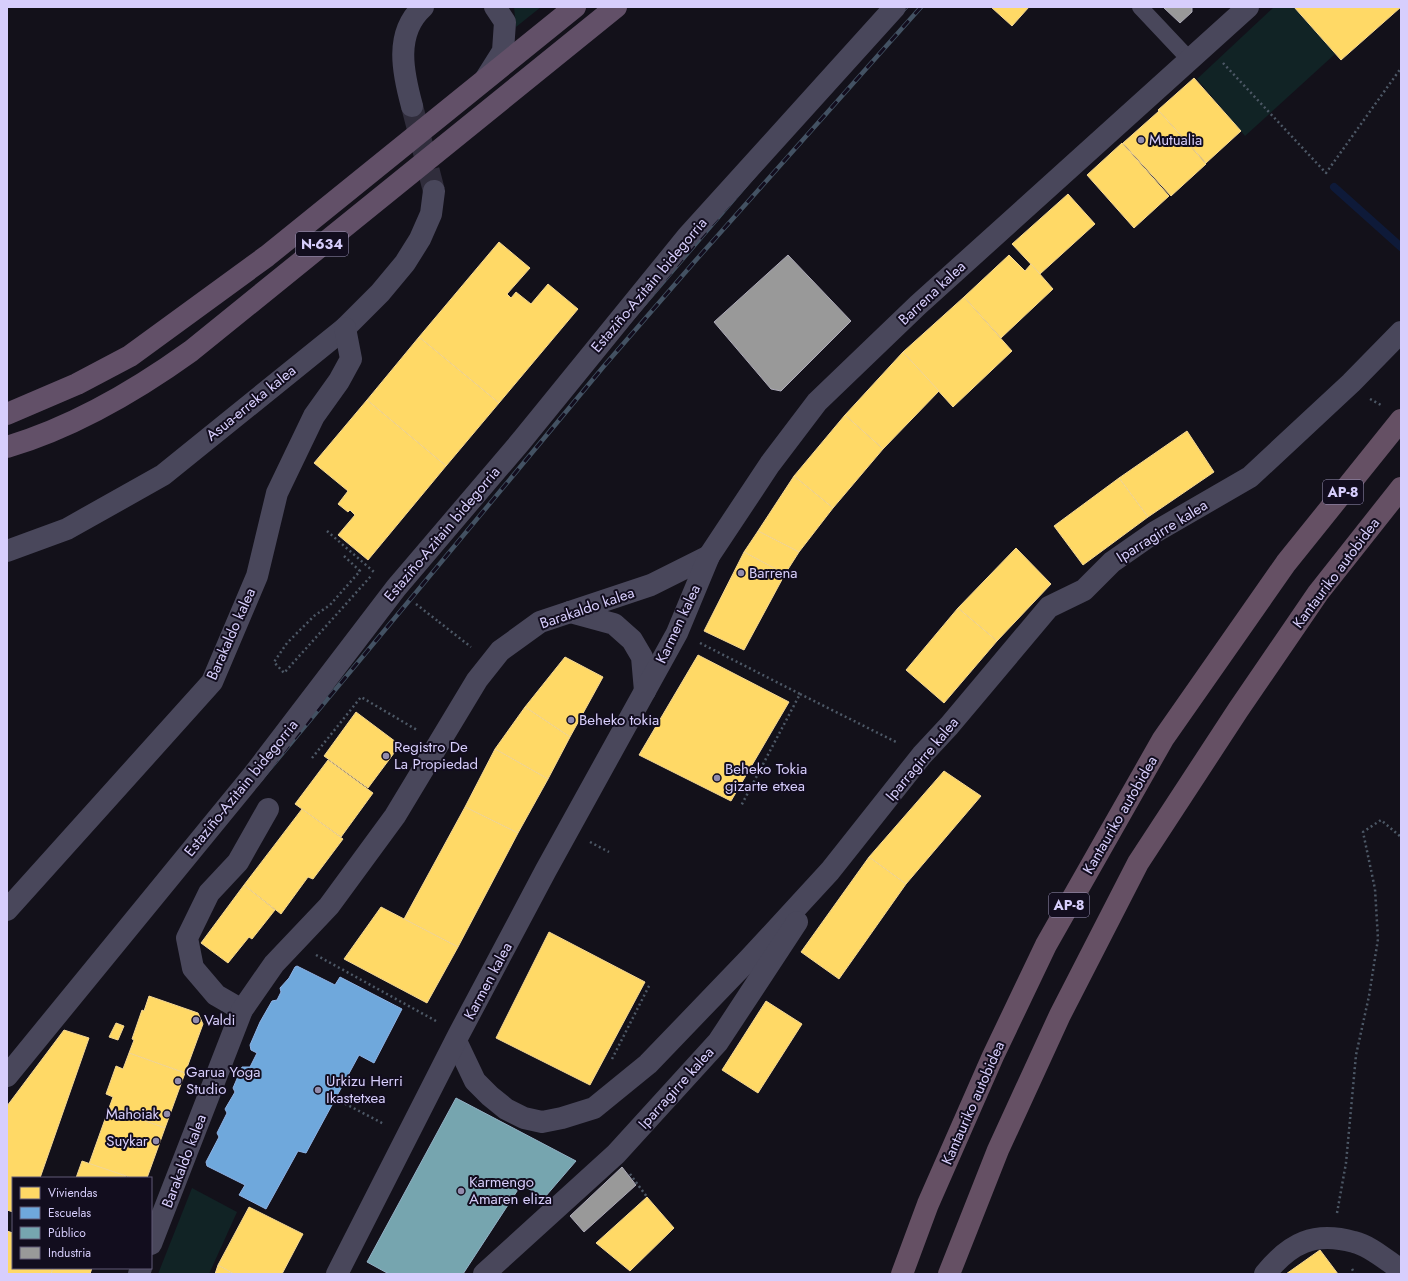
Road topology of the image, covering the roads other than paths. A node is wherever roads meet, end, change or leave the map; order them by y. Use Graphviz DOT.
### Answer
graph roads {
  1 [pos="422,7"];
  2 [pos="495,7"];
  3 [pos="574,7"];
  4 [pos="616,7"];
  5 [pos="895,7"];
  6 [pos="1140,7"];
  7 [pos="1248,7"];
  8 [pos="1189,60"];
  9 [pos="485,78"];
  10 [pos="412,106"];
  11 [pos="434,191"];
  12 [pos="345,328"];
  13 [pos="1401,332"];
  14 [pos="7,414"];
  15 [pos="1394,414"];
  16 [pos="7,447"];
  17 [pos="1401,488"];
  18 [pos="7,552"];
  19 [pos="709,556"];
  20 [pos="570,612"];
  21 [pos="645,690"];
  22 [pos="268,809"];
  23 [pos="830,871"];
  24 [pos="7,910"];
  25 [pos="242,1010"];
  26 [pos="458,1038"];
  27 [pos="7,1076"];
  28 [pos="152,1241"];
  29 [pos="1401,1270"];
  30 [pos="337,1274"];
  31 [pos="484,1274"];
  32 [pos="902,1274"];
  33 [pos="949,1274"];
  34 [pos="1266,1274"];
  1 -- 10 [label="street"];
  2 -- 9 [label="street"];
  3 -- 9 [label="highway, N-634"];
  4 -- 16 [label="highway, N-634"];
  5 -- 27 [label="street, Estaziño-Azitain bidegorria, bridge"];
  6 -- 8 [label="lane"];
  7 -- 8 [label="street, Barrena kalea"];
  8 -- 19 [label="street, Barrena kalea"];
  9 -- 14 [label="highway, N-634"];
  11 -- 12 [label="street, Asua-erreka kalea"];
  12 -- 18 [label="street, Asua-erreka kalea"];
  12 -- 24 [label="street, Barakaldo kalea"];
  13 -- 23 [label="street, Iparragirre kalea"];
  15 -- 32 [label="highway, Kantauriko autobidea / AP-8"];
  17 -- 33 [label="highway, Kantauriko autobidea / AP-8"];
  19 -- 20 [label="street, Barakaldo kalea"];
  19 -- 21 [label="street, Karmen kalea"];
  20 -- 21 [label="street, Karmen kalea"];
  20 -- 25 [label="street, Barakaldo kalea"];
  21 -- 26 [label="street, Karmen kalea"];
  22 -- 25 [label="street"];
  23 -- 26 [label="street, Iparragirre kalea"];
  23 -- 31 [label="street, Iparragirre kalea"];
  25 -- 28 [label="street, Barakaldo kalea"];
  26 -- 30 [label="street, Karmen kalea"];
  29 -- 34 [label="street"];
}
